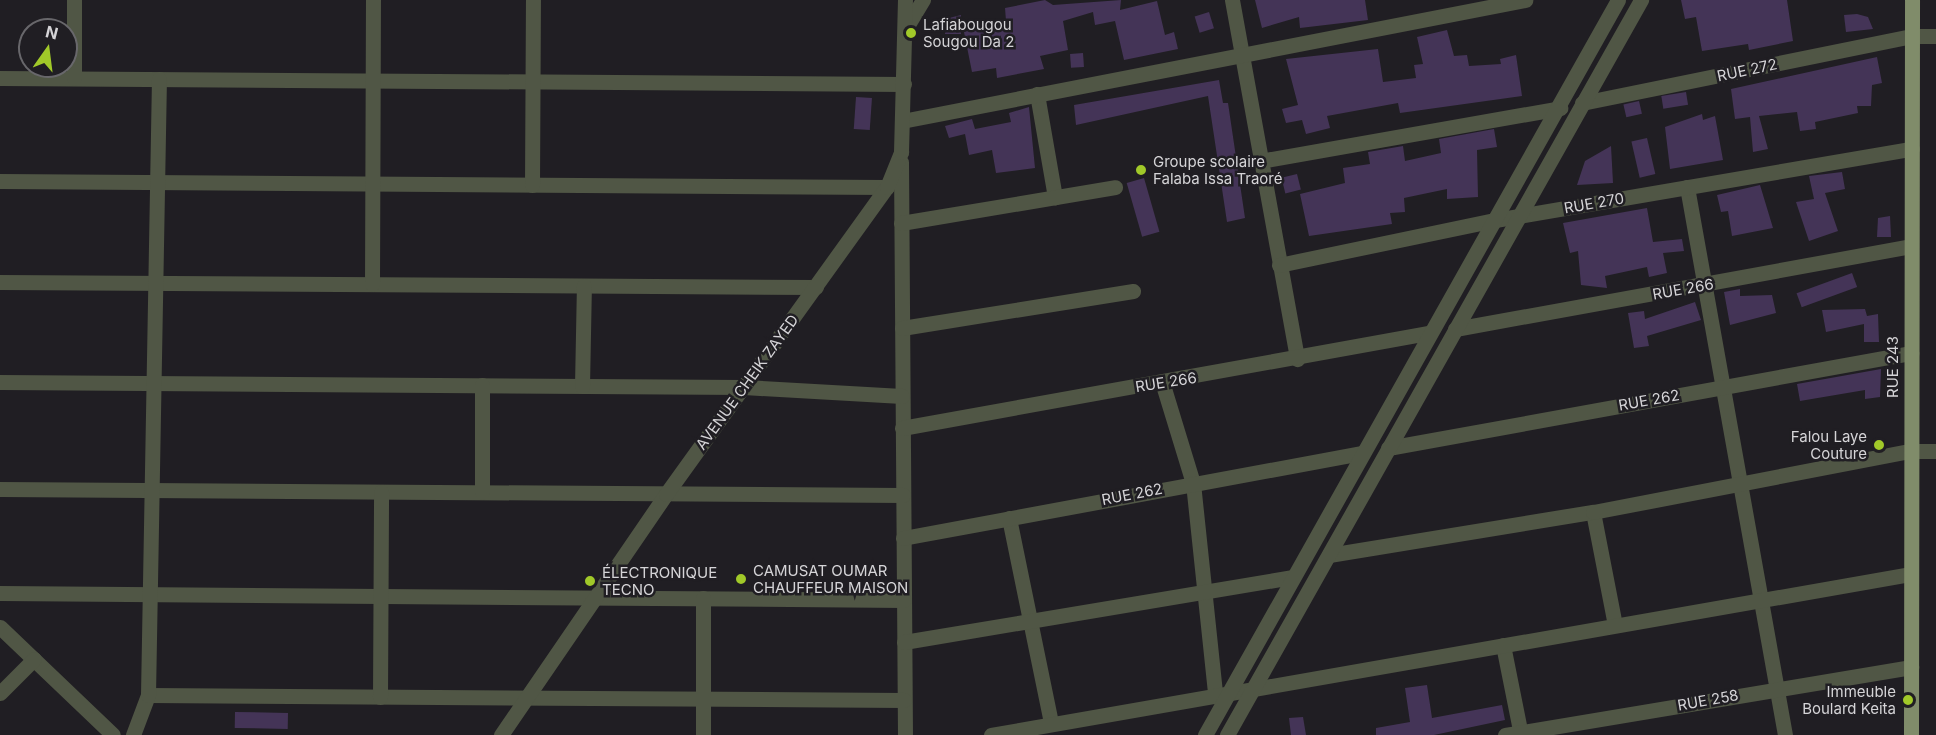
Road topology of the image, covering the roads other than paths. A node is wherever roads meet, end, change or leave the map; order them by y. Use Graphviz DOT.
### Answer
graph roads {
  1 [pos="74,0"];
  2 [pos="373,0"];
  3 [pos="533,0"];
  4 [pos="905,0"];
  5 [pos="923,0"];
  6 [pos="1232,0"];
  7 [pos="1525,0"];
  8 [pos="1618,0"];
  9 [pos="1641,0"];
  10 [pos="1912,0"];
  11 [pos="74,18"];
  12 [pos="906,28"];
  13 [pos="1912,36"];
  14 [pos="1936,36"];
  15 [pos="1240,55"];
  16 [pos="0,78"];
  17 [pos="18,78"];
  18 [pos="74,78"];
  19 [pos="159,79"];
  20 [pos="372,80"];
  21 [pos="533,81"];
  22 [pos="904,84"];
  23 [pos="1036,94"];
  24 [pos="1582,103"];
  25 [pos="1560,108"];
  26 [pos="902,121"];
  27 [pos="1912,149"];
  28 [pos="901,152"];
  29 [pos="1260,161"];
  30 [pos="0,181"];
  31 [pos="157,182"];
  32 [pos="372,184"];
  33 [pos="532,185"];
  34 [pos="887,187"];
  35 [pos="1115,187"];
  36 [pos="1687,187"];
  37 [pos="1055,196"];
  38 [pos="1518,216"];
  39 [pos="1495,220"];
  40 [pos="901,222"];
  41 [pos="1911,246"];
  42 [pos="1279,265"];
  43 [pos="0,282"];
  44 [pos="156,283"];
  45 [pos="372,284"];
  46 [pos="1705,285"];
  47 [pos="584,286"];
  48 [pos="816,287"];
  49 [pos="1133,291"];
  50 [pos="902,328"];
  51 [pos="1455,329"];
  52 [pos="1428,333"];
  53 [pos="1911,353"];
  54 [pos="1297,358"];
  55 [pos="0,382"];
  56 [pos="154,383"];
  57 [pos="482,385"];
  58 [pos="1163,385"];
  59 [pos="582,386"];
  60 [pos="1722,386"];
  61 [pos="744,387"];
  62 [pos="902,396"];
  63 [pos="902,428"];
  64 [pos="1388,448"];
  65 [pos="1911,451"];
  66 [pos="1936,451"];
  67 [pos="1362,453"];
  68 [pos="1193,483"];
  69 [pos="1742,484"];
  70 [pos="0,489"];
  71 [pos="152,490"];
  72 [pos="381,492"];
  73 [pos="482,492"];
  74 [pos="666,494"];
  75 [pos="903,495"];
  76 [pos="1593,513"];
  77 [pos="1009,518"];
  78 [pos="903,538"];
  79 [pos="1329,555"];
  80 [pos="1911,574"];
  81 [pos="1292,577"];
  82 [pos="1204,591"];
  83 [pos="0,593"];
  84 [pos="150,594"];
  85 [pos="381,596"];
  86 [pos="595,597"];
  87 [pos="704,598"];
  88 [pos="1763,599"];
  89 [pos="904,600"];
  90 [pos="1030,621"];
  91 [pos="1615,625"];
  92 [pos="0,627"];
  93 [pos="904,642"];
  94 [pos="1503,645"];
  95 [pos="34,659"];
  96 [pos="1911,667"];
  97 [pos="1255,686"];
  98 [pos="1776,688"];
  99 [pos="1222,691"];
  100 [pos="0,693"];
  101 [pos="148,695"];
  102 [pos="380,697"];
  103 [pos="527,698"];
  104 [pos="703,699"];
  105 [pos="904,700"];
  106 [pos="1052,723"];
  107 [pos="1521,734"];
  108 [pos="113,735"];
  109 [pos="133,735"];
  110 [pos="501,735"];
  111 [pos="703,735"];
  112 [pos="904,735"];
  113 [pos="992,735"];
  114 [pos="1205,735"];
  115 [pos="1227,735"];
  116 [pos="1504,735"];
  117 [pos="1785,735"];
  118 [pos="1911,735"];
  1 -- 11 [label="street"];
  2 -- 20 [label="street"];
  3 -- 21 [label="street"];
  4 -- 12 [label="street, AVENUE CHEIK ZAYED"];
  5 -- 12 [label="street"];
  6 -- 15 [label="street"];
  7 -- 15 [label="street"];
  8 -- 25 [label="street"];
  9 -- 24 [label="street"];
  10 -- 13 [label="main road, RUE 243"];
  12 -- 22 [label="street, AVENUE CHEIK ZAYED"];
  13 -- 14 [label="street, RUE 272"];
  13 -- 24 [label="street, RUE 272"];
  13 -- 27 [label="main road, RUE 243"];
  15 -- 23 [label="street"];
  15 -- 29 [label="street"];
  16 -- 17 [label="street"];
  18 -- 19 [label="street"];
  19 -- 20 [label="street"];
  19 -- 31 [label="street"];
  20 -- 21 [label="street"];
  20 -- 32 [label="street"];
  21 -- 22 [label="street"];
  21 -- 33 [label="street"];
  22 -- 26 [label="street, AVENUE CHEIK ZAYED"];
  23 -- 26 [label="street"];
  23 -- 37 [label="street"];
  24 -- 38 [label="street"];
  25 -- 29 [label="street"];
  25 -- 39 [label="street"];
  26 -- 28 [label="street, AVENUE CHEIK ZAYED"];
  27 -- 36 [label="street, RUE 270"];
  27 -- 41 [label="main road, RUE 243"];
  28 -- 34 [label="street, AVENUE CHEIK ZAYED"];
  28 -- 40 [label="street"];
  29 -- 42 [label="street"];
  30 -- 31 [label="street"];
  31 -- 32 [label="street"];
  31 -- 44 [label="street"];
  32 -- 33 [label="street"];
  32 -- 45 [label="street"];
  33 -- 34 [label="street"];
  34 -- 48 [label="street, AVENUE CHEIK ZAYED"];
  35 -- 37 [label="street"];
  36 -- 38 [label="street, RUE 270"];
  36 -- 46 [label="street"];
  37 -- 40 [label="street"];
  38 -- 39 [label="street, RUE 270"];
  38 -- 51 [label="street"];
  39 -- 42 [label="street, RUE 270"];
  39 -- 52 [label="street"];
  40 -- 50 [label="street"];
  41 -- 46 [label="street, RUE 266"];
  41 -- 53 [label="main road, RUE 243"];
  42 -- 54 [label="street"];
  43 -- 44 [label="street"];
  44 -- 45 [label="street"];
  44 -- 56 [label="street"];
  45 -- 47 [label="street"];
  46 -- 51 [label="street, RUE 266"];
  46 -- 60 [label="street"];
  47 -- 48 [label="street"];
  47 -- 59 [label="street"];
  48 -- 61 [label="street, AVENUE CHEIK ZAYED"];
  49 -- 50 [label="street"];
  50 -- 62 [label="street"];
  51 -- 64 [label="street"];
  52 -- 54 [label="street, RUE 266"];
  52 -- 67 [label="street"];
  53 -- 60 [label="street, RUE 262"];
  53 -- 65 [label="main road, RUE 243"];
  54 -- 58 [label="street, RUE 266"];
  55 -- 56 [label="street"];
  56 -- 57 [label="street"];
  56 -- 71 [label="street"];
  57 -- 59 [label="street"];
  57 -- 73 [label="street"];
  58 -- 63 [label="street, RUE 266"];
  58 -- 68 [label="street"];
  59 -- 61 [label="street"];
  60 -- 64 [label="street, RUE 262"];
  60 -- 69 [label="street"];
  61 -- 62 [label="street"];
  61 -- 74 [label="street, AVENUE CHEIK ZAYED"];
  62 -- 63 [label="street"];
  63 -- 75 [label="street"];
  64 -- 79 [label="street"];
  65 -- 66 [label="street"];
  65 -- 69 [label="street"];
  65 -- 80 [label="main road, RUE 243"];
  67 -- 68 [label="street, RUE 262"];
  67 -- 81 [label="street"];
  68 -- 77 [label="street, RUE 262"];
  68 -- 82 [label="street"];
  69 -- 76 [label="street"];
  69 -- 88 [label="street"];
  70 -- 71 [label="street"];
  71 -- 72 [label="street"];
  71 -- 84 [label="street"];
  72 -- 73 [label="street"];
  72 -- 85 [label="street"];
  73 -- 74 [label="street"];
  74 -- 75 [label="street"];
  74 -- 86 [label="street, AVENUE CHEIK ZAYED"];
  75 -- 78 [label="street"];
  76 -- 79 [label="street"];
  76 -- 91 [label="street"];
  77 -- 78 [label="street, RUE 262"];
  77 -- 90 [label="street"];
  78 -- 89 [label="street"];
  79 -- 97 [label="street"];
  80 -- 88 [label="street"];
  80 -- 96 [label="main road, RUE 243"];
  81 -- 82 [label="street"];
  81 -- 99 [label="street"];
  82 -- 90 [label="street"];
  82 -- 99 [label="street"];
  83 -- 84 [label="street"];
  84 -- 85 [label="street"];
  84 -- 101 [label="street"];
  85 -- 86 [label="street"];
  85 -- 102 [label="street"];
  86 -- 87 [label="street"];
  86 -- 103 [label="street, AVENUE CHEIK ZAYED"];
  87 -- 89 [label="street"];
  87 -- 104 [label="street"];
  88 -- 91 [label="street"];
  88 -- 98 [label="street"];
  89 -- 93 [label="street"];
  90 -- 93 [label="street"];
  90 -- 106 [label="street"];
  91 -- 94 [label="street"];
  92 -- 95 [label="street"];
  93 -- 105 [label="street"];
  94 -- 97 [label="street"];
  94 -- 107 [label="street"];
  95 -- 100 [label="street"];
  95 -- 108 [label="street"];
  96 -- 98 [label="street, RUE 258"];
  96 -- 118 [label="main road, RUE 243"];
  97 -- 99 [label="street"];
  97 -- 115 [label="street"];
  98 -- 107 [label="street, RUE 258"];
  98 -- 117 [label="street"];
  99 -- 106 [label="street"];
  99 -- 114 [label="street"];
  101 -- 102 [label="street"];
  101 -- 109 [label="street"];
  102 -- 103 [label="street"];
  103 -- 104 [label="street"];
  103 -- 110 [label="street, AVENUE CHEIK ZAYED"];
  104 -- 105 [label="street"];
  104 -- 111 [label="street"];
  105 -- 112 [label="street"];
  106 -- 113 [label="street"];
  107 -- 116 [label="street, RUE 258"];
}
